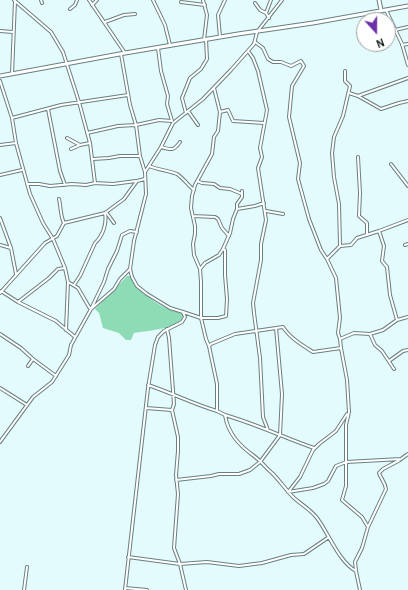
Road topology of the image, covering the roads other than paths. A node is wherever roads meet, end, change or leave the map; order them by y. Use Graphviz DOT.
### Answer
graph roads {
  1 [pos="77,0"];
  2 [pos="89,0"];
  3 [pos="97,0"];
  4 [pos="153,0"];
  5 [pos="203,0"];
  6 [pos="225,0"];
  7 [pos="271,0"];
  8 [pos="282,0"];
  9 [pos="379,0"];
  10 [pos="15,1"];
  11 [pos="181,2"];
  12 [pos="255,4"];
  13 [pos="92,5"];
  14 [pos="205,5"];
  15 [pos="408,6"];
  16 [pos="70,9"];
  17 [pos="381,10"];
  18 [pos="386,10"];
  19 [pos="266,13"];
  20 [pos="135,14"];
  21 [pos="269,18"];
  22 [pos="104,22"];
  23 [pos="408,27"];
  24 [pos="396,30"];
  25 [pos="0,31"];
  26 [pos="13,32"];
  27 [pos="258,32"];
  28 [pos="396,32"];
  29 [pos="220,37"];
  30 [pos="205,40"];
  31 [pos="255,42"];
  32 [pos="408,44"];
  33 [pos="402,45"];
  34 [pos="170,46"];
  35 [pos="158,48"];
  36 [pos="248,51"];
  37 [pos="123,53"];
  38 [pos="67,63"];
  39 [pos="408,65"];
  40 [pos="345,71"];
  41 [pos="12,74"];
  42 [pos="0,76"];
  43 [pos="408,78"];
  44 [pos="0,81"];
  45 [pos="214,88"];
  46 [pos="348,93"];
  47 [pos="129,95"];
  48 [pos="358,96"];
  49 [pos="408,101"];
  50 [pos="79,102"];
  51 [pos="48,109"];
  52 [pos="187,112"];
  53 [pos="220,112"];
  54 [pos="12,118"];
  55 [pos="173,122"];
  56 [pos="264,123"];
  57 [pos="136,125"];
  58 [pos="198,125"];
  59 [pos="87,133"];
  60 [pos="67,138"];
  61 [pos="180,142"];
  62 [pos="16,143"];
  63 [pos="90,143"];
  64 [pos="0,145"];
  65 [pos="80,145"];
  66 [pos="161,147"];
  67 [pos="71,149"];
  68 [pos="140,156"];
  69 [pos="358,157"];
  70 [pos="93,159"];
  71 [pos="390,164"];
  72 [pos="148,166"];
  73 [pos="22,170"];
  74 [pos="145,172"];
  75 [pos="0,175"];
  76 [pos="145,179"];
  77 [pos="137,181"];
  78 [pos="197,181"];
  79 [pos="95,183"];
  80 [pos="27,184"];
  81 [pos="65,185"];
  82 [pos="408,186"];
  83 [pos="194,190"];
  84 [pos="242,191"];
  85 [pos="242,194"];
  86 [pos="58,199"];
  87 [pos="264,203"];
  88 [pos="237,209"];
  89 [pos="266,211"];
  90 [pos="106,213"];
  91 [pos="284,214"];
  92 [pos="193,216"];
  93 [pos="0,218"];
  94 [pos="408,220"];
  95 [pos="64,222"];
  96 [pos="114,223"];
  97 [pos="379,231"];
  98 [pos="136,232"];
  99 [pos="367,235"];
  100 [pos="229,236"];
  101 [pos="53,239"];
  102 [pos="0,245"];
  103 [pos="340,246"];
  104 [pos="11,248"];
  105 [pos="223,249"];
  106 [pos="327,259"];
  107 [pos="65,268"];
  108 [pos="130,269"];
  109 [pos="200,269"];
  110 [pos="16,274"];
  111 [pos="68,282"];
  112 [pos="74,286"];
  113 [pos="0,292"];
  114 [pos="18,302"];
  115 [pos="91,308"];
  116 [pos="182,312"];
  117 [pos="408,316"];
  118 [pos="201,318"];
  119 [pos="397,320"];
  120 [pos="276,328"];
  121 [pos="167,329"];
  122 [pos="66,330"];
  123 [pos="256,331"];
  124 [pos="0,334"];
  125 [pos="370,334"];
  126 [pos="75,337"];
  127 [pos="340,339"];
  128 [pos="209,346"];
  129 [pos="341,348"];
  130 [pos="408,350"];
  131 [pos="33,359"];
  132 [pos="388,361"];
  133 [pos="28,366"];
  134 [pos="394,369"];
  135 [pos="56,376"];
  136 [pos="148,385"];
  137 [pos="0,388"];
  138 [pos="174,394"];
  139 [pos="27,405"];
  140 [pos="146,408"];
  141 [pos="172,410"];
  142 [pos="217,411"];
  143 [pos="348,412"];
  144 [pos="226,415"];
  145 [pos="268,430"];
  146 [pos="280,435"];
  147 [pos="0,442"];
  148 [pos="315,448"];
  149 [pos="408,454"];
  150 [pos="401,459"];
  151 [pos="260,462"];
  152 [pos="346,462"];
  153 [pos="176,480"];
  154 [pos="288,492"];
  155 [pos="368,527"];
  156 [pos="329,537"];
  157 [pos="128,557"];
  158 [pos="180,564"];
  159 [pos="28,567"];
  160 [pos="356,571"];
  161 [pos="125,589"];
  162 [pos="24,590"];
  163 [pos="147,590"];
  164 [pos="186,590"];
  165 [pos="360,590"];
  1 -- 16 [label="street"];
  2 -- 13 [label="street"];
  3 -- 13 [label="street"];
  4 -- 34 [label="street"];
  5 -- 14 [label="street"];
  6 -- 29 [label="street"];
  7 -- 19 [label="street"];
  8 -- 21 [label="street"];
  9 -- 17 [label="street"];
  10 -- 26 [label="street"];
  10 -- 38 [label="street"];
  11 -- 14 [label="street"];
  12 -- 19 [label="street"];
  13 -- 22 [label="street"];
  14 -- 30 [label="street"];
  15 -- 18 [label="street"];
  17 -- 18 [label="street"];
  17 -- 27 [label="street"];
  19 -- 21 [label="street"];
  20 -- 22 [label="street"];
  21 -- 27 [label="street"];
  22 -- 37 [label="street"];
  23 -- 24 [label="street"];
  25 -- 26 [label="street"];
  26 -- 41 [label="street"];
  27 -- 29 [label="street"];
  27 -- 31 [label="street"];
  28 -- 33 [label="street"];
  29 -- 30 [label="street"];
  30 -- 34 [label="street"];
  30 -- 52 [label="street"];
  31 -- 36 [label="street"];
  31 -- 106 [label="street"];
  32 -- 33 [label="street"];
  33 -- 39 [label="street"];
  34 -- 35 [label="street"];
  35 -- 37 [label="street"];
  35 -- 55 [label="street"];
  36 -- 45 [label="street"];
  36 -- 56 [label="street"];
  37 -- 38 [label="street"];
  37 -- 47 [label="street"];
  38 -- 41 [label="street"];
  38 -- 50 [label="street"];
  40 -- 46 [label="street"];
  41 -- 42 [label="street"];
  43 -- 48 [label="street"];
  44 -- 54 [label="street"];
  45 -- 52 [label="street"];
  45 -- 53 [label="street"];
  46 -- 48 [label="street"];
  46 -- 103 [label="street"];
  47 -- 50 [label="street"];
  47 -- 57 [label="street"];
  48 -- 49 [label="street"];
  50 -- 51 [label="street"];
  50 -- 59 [label="street"];
  51 -- 54 [label="street"];
  51 -- 81 [label="street"];
  52 -- 55 [label="street"];
  52 -- 58 [label="street"];
  53 -- 56 [label="street"];
  53 -- 78 [label="street"];
  54 -- 62 [label="street"];
  55 -- 57 [label="street"];
  55 -- 66 [label="street"];
  56 -- 87 [label="street"];
  57 -- 59 [label="street"];
  57 -- 68 [label="street"];
  59 -- 63 [label="street"];
  60 -- 65 [label="street"];
  61 -- 66 [label="street"];
  62 -- 64 [label="street"];
  62 -- 73 [label="street"];
  63 -- 65 [label="street"];
  63 -- 70 [label="street"];
  65 -- 67 [label="street"];
  66 -- 72 [label="street"];
  68 -- 70 [label="street"];
  68 -- 74 [label="street"];
  69 -- 99 [label="street"];
  70 -- 79 [label="street"];
  71 -- 82 [label="street"];
  72 -- 74 [label="street"];
  72 -- 83 [label="street"];
  73 -- 75 [label="street"];
  73 -- 80 [label="street"];
  74 -- 76 [label="street"];
  76 -- 77 [label="street"];
  76 -- 98 [label="street"];
  77 -- 79 [label="street"];
  77 -- 90 [label="street"];
  78 -- 83 [label="street"];
  78 -- 85 [label="street"];
  79 -- 81 [label="street"];
  80 -- 81 [label="street"];
  80 -- 101 [label="street"];
  83 -- 92 [label="street"];
  84 -- 85 [label="street"];
  85 -- 88 [label="street"];
  86 -- 95 [label="street"];
  87 -- 88 [label="street"];
  87 -- 89 [label="street"];
  88 -- 100 [label="street"];
  89 -- 91 [label="street"];
  89 -- 123 [label="street"];
  90 -- 95 [label="street"];
  90 -- 96 [label="street"];
  90 -- 112 [label="street"];
  92 -- 100 [label="street"];
  92 -- 109 [label="street"];
  93 -- 104 [label="street"];
  94 -- 97 [label="street"];
  95 -- 101 [label="street"];
  97 -- 99 [label="street"];
  97 -- 119 [label="street"];
  98 -- 108 [label="street"];
  98 -- 115 [label="street"];
  99 -- 103 [label="street"];
  100 -- 105 [label="street"];
  101 -- 107 [label="street"];
  101 -- 110 [label="street"];
  102 -- 104 [label="street"];
  103 -- 106 [label="street"];
  104 -- 110 [label="street"];
  105 -- 109 [label="street"];
  105 -- 118 [label="street"];
  106 -- 127 [label="street"];
  107 -- 111 [label="street"];
  107 -- 114 [label="street"];
  108 -- 115 [label="street"];
  108 -- 116 [label="street"];
  109 -- 118 [label="street"];
  110 -- 113 [label="street"];
  111 -- 112 [label="street"];
  111 -- 122 [label="street"];
  112 -- 115 [label="street"];
  113 -- 114 [label="street"];
  114 -- 122 [label="street"];
  115 -- 126 [label="street"];
  116 -- 118 [label="street"];
  116 -- 121 [label="street"];
  117 -- 119 [label="street"];
  118 -- 128 [label="street"];
  119 -- 125 [label="street"];
  120 -- 123 [label="street"];
  120 -- 129 [label="street"];
  120 -- 146 [label="street"];
  121 -- 136 [label="street"];
  121 -- 138 [label="street"];
  122 -- 126 [label="street"];
  123 -- 128 [label="street"];
  123 -- 145 [label="street"];
  124 -- 131 [label="street"];
  125 -- 127 [label="street"];
  125 -- 132 [label="street"];
  126 -- 135 [label="street"];
  127 -- 129 [label="street"];
  128 -- 142 [label="street"];
  129 -- 143 [label="street"];
  130 -- 132 [label="street"];
  131 -- 133 [label="street"];
  131 -- 135 [label="street"];
  132 -- 134 [label="street"];
  135 -- 139 [label="street"];
  136 -- 138 [label="street"];
  136 -- 140 [label="street"];
  137 -- 139 [label="street"];
  138 -- 141 [label="street"];
  138 -- 142 [label="street"];
  139 -- 147 [label="street"];
  140 -- 141 [label="street"];
  140 -- 157 [label="street"];
  141 -- 153 [label="street"];
  142 -- 144 [label="street"];
  143 -- 148 [label="street"];
  143 -- 152 [label="street"];
  144 -- 145 [label="street"];
  144 -- 151 [label="street"];
  145 -- 146 [label="street"];
  146 -- 148 [label="street"];
  146 -- 151 [label="street"];
  148 -- 154 [label="street"];
  149 -- 150 [label="street"];
  150 -- 152 [label="street"];
  150 -- 155 [label="street"];
  151 -- 153 [label="street"];
  151 -- 154 [label="street"];
  152 -- 154 [label="street"];
  152 -- 155 [label="street"];
  153 -- 158 [label="street"];
  154 -- 156 [label="street"];
  155 -- 160 [label="street"];
  156 -- 158 [label="street"];
  156 -- 160 [label="street"];
  157 -- 158 [label="street"];
  157 -- 161 [label="street"];
  158 -- 164 [label="street"];
  159 -- 162 [label="street"];
  160 -- 165 [label="street"];
  161 -- 163 [label="street"];
}
